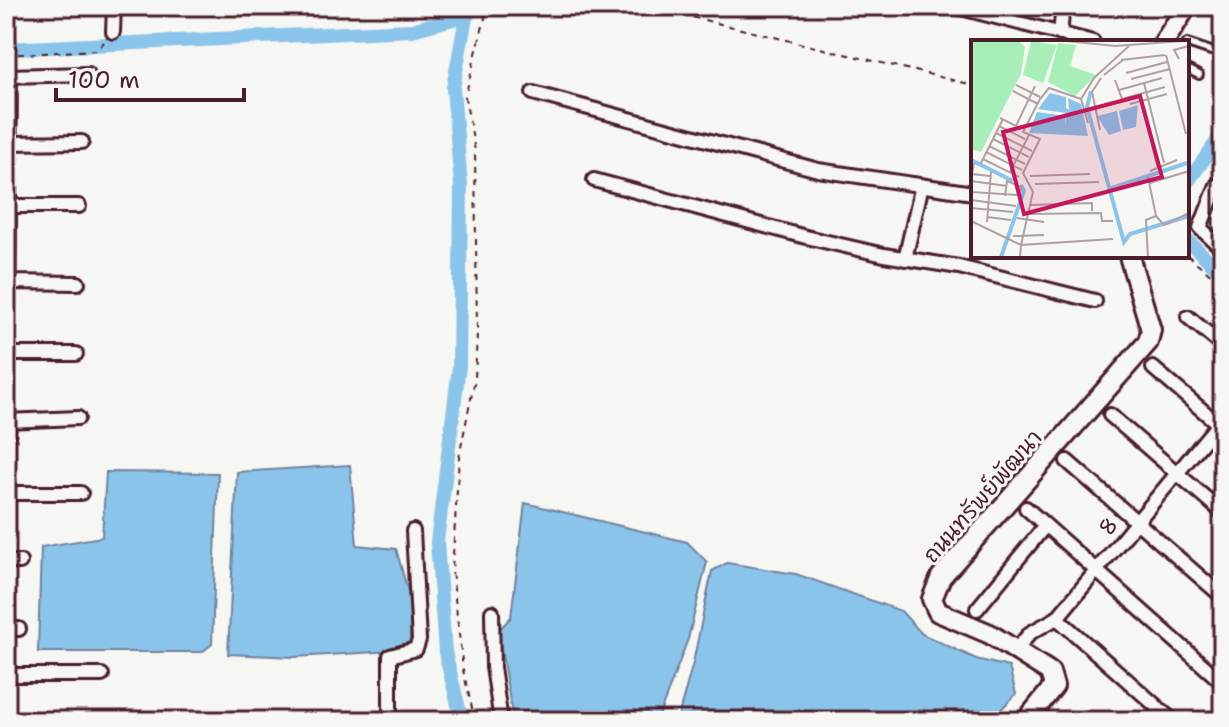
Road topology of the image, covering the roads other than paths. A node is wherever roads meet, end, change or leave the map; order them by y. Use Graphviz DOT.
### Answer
graph roads {
  1 [pos="114,6"];
  2 [pos="953,6"];
  3 [pos="1063,6"];
  4 [pos="1187,6"];
  5 [pos="1216,6"];
  6 [pos="1223,9"];
  7 [pos="113,32"];
  8 [pos="1060,34"];
  9 [pos="1085,40"];
  10 [pos="1176,40"];
  11 [pos="1189,45"];
  12 [pos="1223,55"];
  13 [pos="1189,70"];
  14 [pos="88,74"];
  15 [pos="1199,75"];
  16 [pos="8,76"];
  17 [pos="533,93"];
  18 [pos="82,142"];
  19 [pos="8,143"];
  20 [pos="594,180"];
  21 [pos="922,185"];
  22 [pos="1217,185"];
  23 [pos="971,193"];
  24 [pos="8,206"];
  25 [pos="79,206"];
  26 [pos="1223,249"];
  27 [pos="1130,258"];
  28 [pos="905,259"];
  29 [pos="7,282"];
  30 [pos="78,283"];
  31 [pos="1095,301"];
  32 [pos="1188,317"];
  33 [pos="1223,346"];
  34 [pos="7,354"];
  35 [pos="76,354"];
  36 [pos="1153,368"];
  37 [pos="1110,415"];
  38 [pos="78,418"];
  39 [pos="7,420"];
  40 [pos="1221,423"];
  41 [pos="1067,461"];
  42 [pos="1177,473"];
  43 [pos="6,493"];
  44 [pos="81,493"];
  45 [pos="1026,508"];
  46 [pos="1223,513"];
  47 [pos="1138,521"];
  48 [pos="1045,526"];
  49 [pos="413,531"];
  50 [pos="6,534"];
  51 [pos="6,562"];
  52 [pos="20,562"];
  53 [pos="1098,572"];
  54 [pos="1223,597"];
  55 [pos="977,609"];
  56 [pos="492,612"];
  57 [pos="1057,618"];
  58 [pos="1017,649"];
  59 [pos="6,675"];
  60 [pos="102,675"];
  61 [pos="1223,683"];
  62 [pos="390,721"];
  63 [pos="501,721"];
  64 [pos="1026,721"];
  65 [pos="1173,721"];
  1 -- 7 [label="street"];
  2 -- 8 [label="street"];
  3 -- 8 [label="street"];
  4 -- 10 [label="street"];
  5 -- 6 [label="lane"];
  8 -- 9 [label="street"];
  11 -- 12 [label="lane"];
  13 -- 15 [label="lane"];
  14 -- 16 [label="street"];
  16 -- 19 [label="street"];
  17 -- 21 [label="street"];
  18 -- 19 [label="street"];
  19 -- 24 [label="street"];
  20 -- 28 [label="street"];
  21 -- 23 [label="street"];
  21 -- 28 [label="street"];
  22 -- 26 [label="street"];
  24 -- 25 [label="street"];
  24 -- 29 [label="street"];
  27 -- 58 [label="street, ถนนทรัพย์พัฒนา"];
  28 -- 31 [label="street"];
  29 -- 30 [label="street"];
  29 -- 34 [label="street"];
  32 -- 33 [label="street"];
  34 -- 35 [label="street"];
  34 -- 39 [label="street"];
  36 -- 40 [label="street"];
  37 -- 42 [label="street"];
  38 -- 39 [label="street"];
  39 -- 43 [label="street"];
  40 -- 42 [label="street, 8"];
  41 -- 47 [label="street"];
  42 -- 46 [label="street"];
  42 -- 47 [label="street, 8"];
  43 -- 44 [label="street"];
  43 -- 50 [label="street"];
  45 -- 48 [label="street"];
  47 -- 53 [label="street, 8"];
  47 -- 54 [label="street"];
  48 -- 53 [label="street"];
  48 -- 55 [label="street"];
  49 -- 62 [label="street"];
  51 -- 52 [label="street"];
  53 -- 57 [label="street, 8"];
  53 -- 61 [label="street"];
  56 -- 63 [label="street"];
  57 -- 58 [label="street, 8"];
  57 -- 65 [label="street"];
  58 -- 64 [label="street, ถนนทรัพย์พัฒนา"];
  59 -- 60 [label="street"];
}
